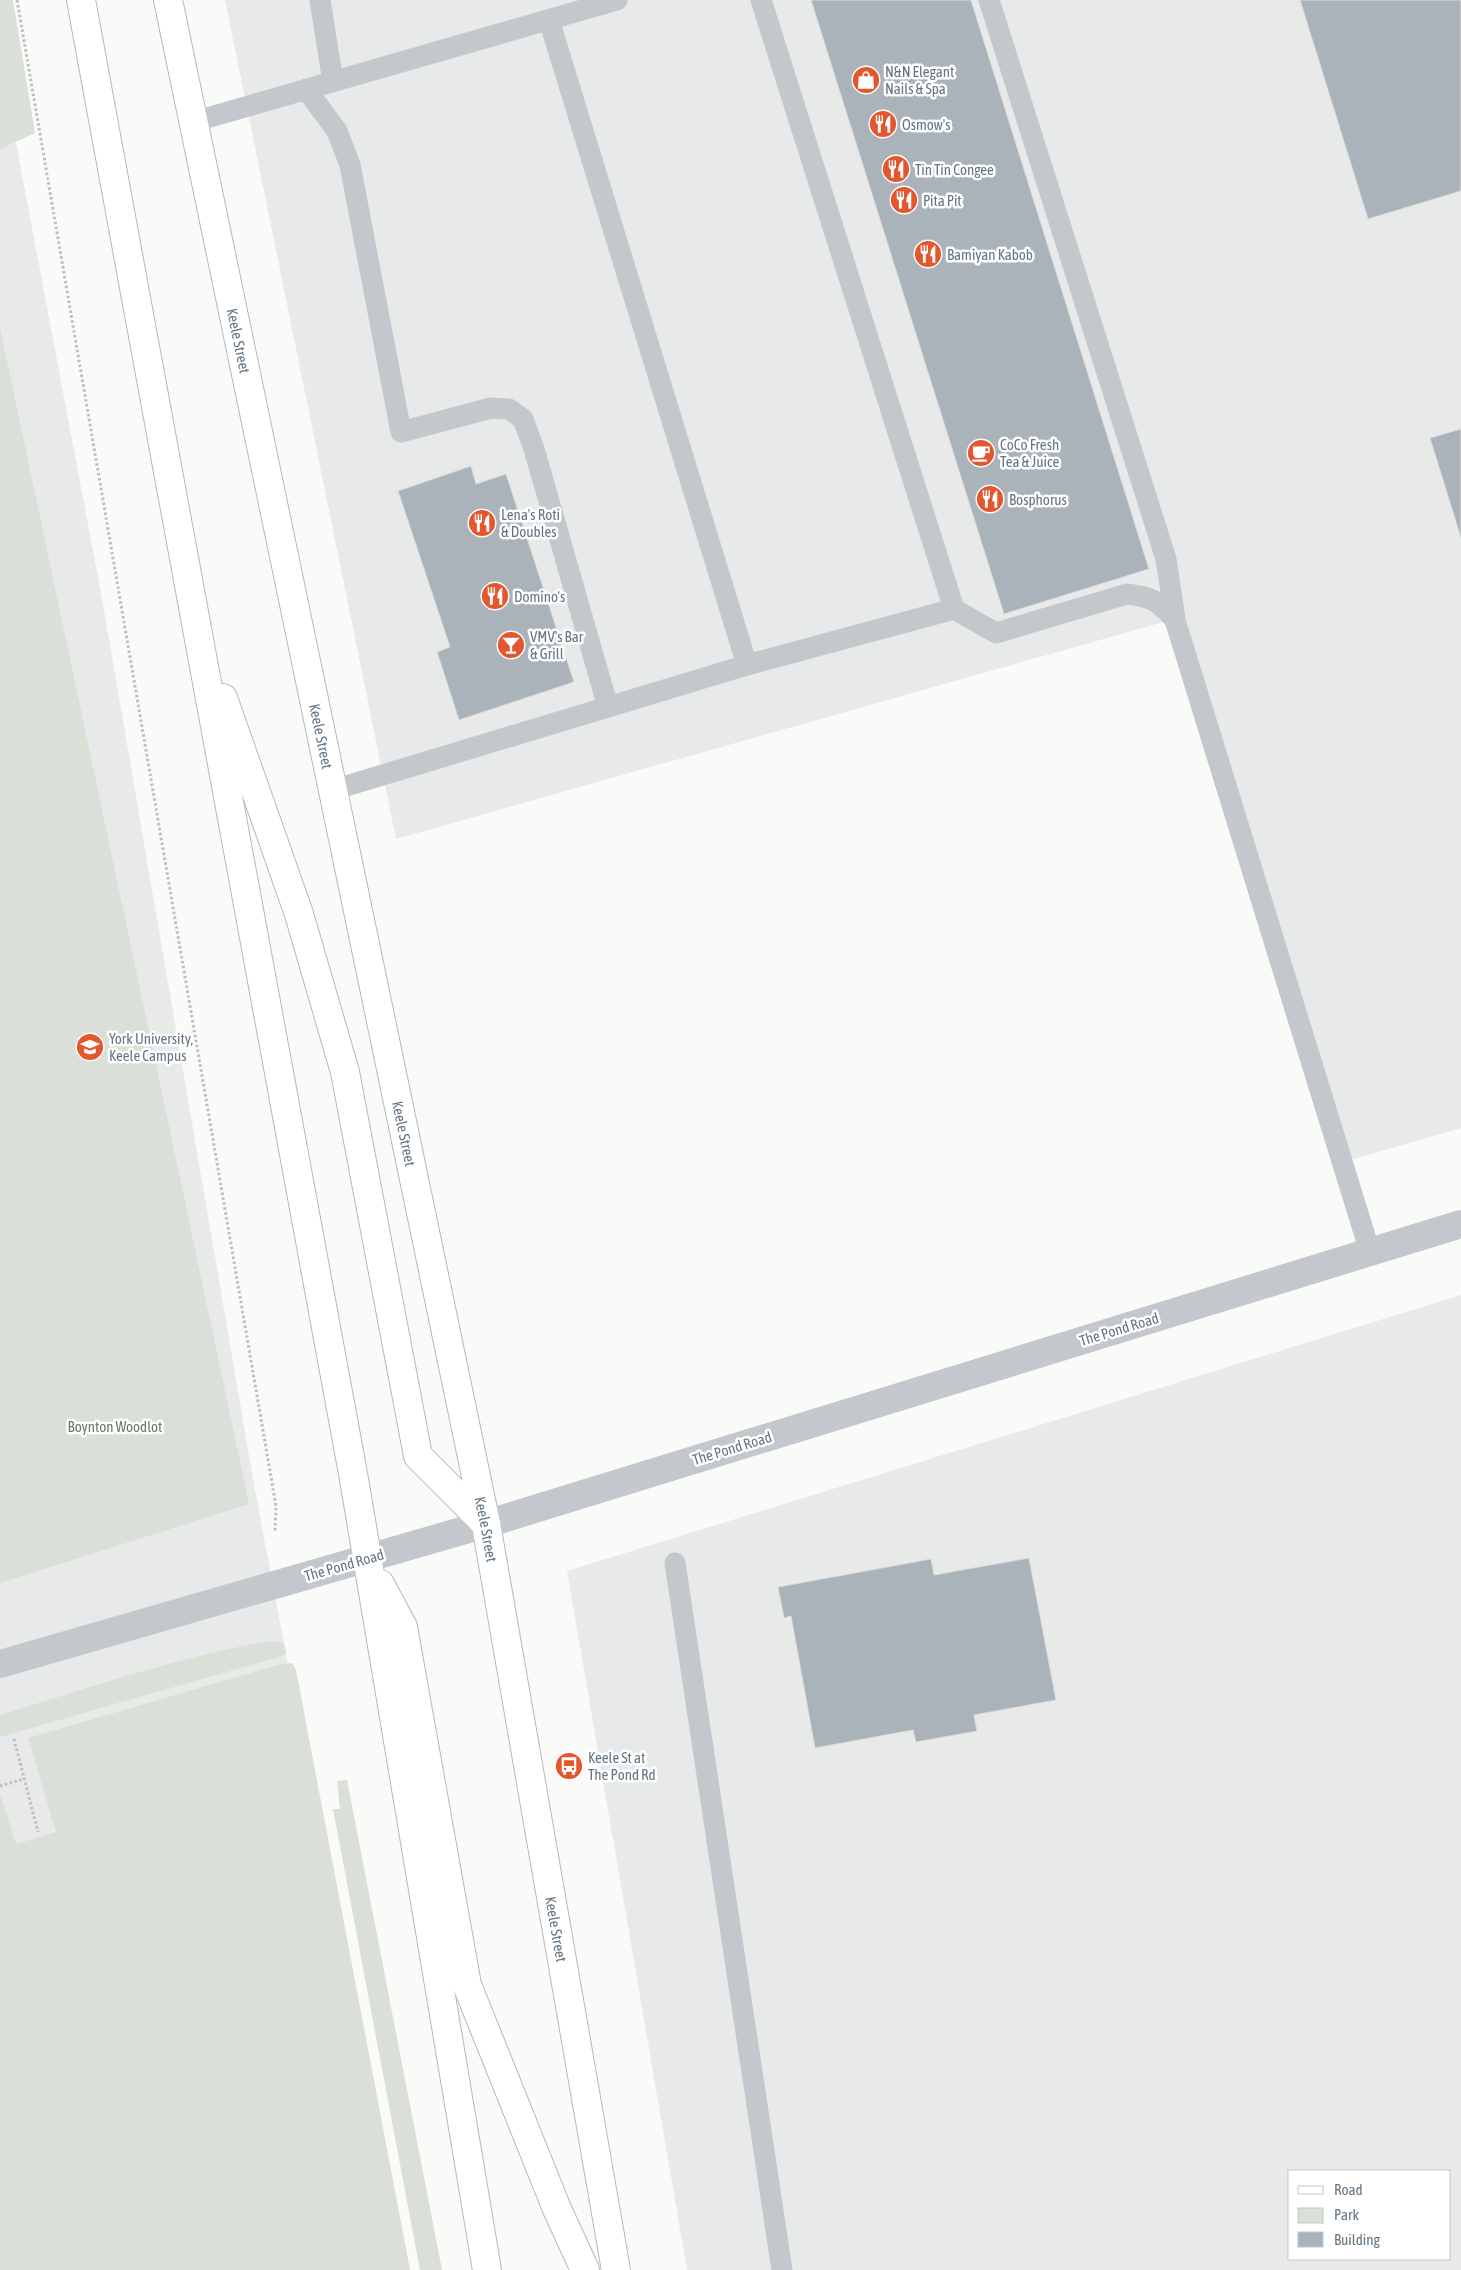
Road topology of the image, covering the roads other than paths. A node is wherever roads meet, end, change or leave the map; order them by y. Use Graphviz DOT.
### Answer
graph roads {
  1 [pos="81,0"];
  2 [pos="168,0"];
  3 [pos="320,0"];
  4 [pos="617,0"];
  5 [pos="761,0"];
  6 [pos="989,0"];
  7 [pos="549,20"];
  8 [pos="333,82"];
  9 [pos="306,90"];
  10 [pos="193,122"];
  11 [pos="954,609"];
  12 [pos="194,617"];
  13 [pos="1175,620"];
  14 [pos="747,665"];
  15 [pos="608,707"];
  16 [pos="333,790"];
  17 [pos="1461,1224"];
  18 [pos="1370,1252"];
  19 [pos="486,1524"];
  20 [pos="366,1558"];
  21 [pos="675,1562"];
  22 [pos="0,1664"];
  23 [pos="487,2270"];
  24 [pos="585,2270"];
  25 [pos="616,2270"];
  26 [pos="782,2270"];
  1 -- 12 [label="main road"];
  2 -- 10 [label="main road, Keele Street"];
  3 -- 8 [label="lane"];
  4 -- 7 [label="lane"];
  5 -- 11 [label="lane"];
  6 -- 13 [label="lane"];
  7 -- 8 [label="lane"];
  7 -- 14 [label="lane"];
  8 -- 9 [label="lane"];
  9 -- 10 [label="lane"];
  9 -- 15 [label="lane"];
  10 -- 16 [label="main road, Keele Street"];
  11 -- 13 [label="lane"];
  11 -- 14 [label="lane"];
  12 -- 19 [label="main road"];
  12 -- 20 [label="main road"];
  13 -- 18 [label="lane"];
  14 -- 15 [label="lane"];
  15 -- 16 [label="lane"];
  16 -- 19 [label="main road, Keele Street"];
  17 -- 18 [label="street, The Pond Road"];
  18 -- 19 [label="street, The Pond Road"];
  19 -- 20 [label="street, The Pond Road"];
  19 -- 25 [label="main road, Keele Street"];
  20 -- 22 [label="street, The Pond Road"];
  20 -- 23 [label="main road"];
  20 -- 24 [label="main road"];
  21 -- 26 [label="lane"];
}
